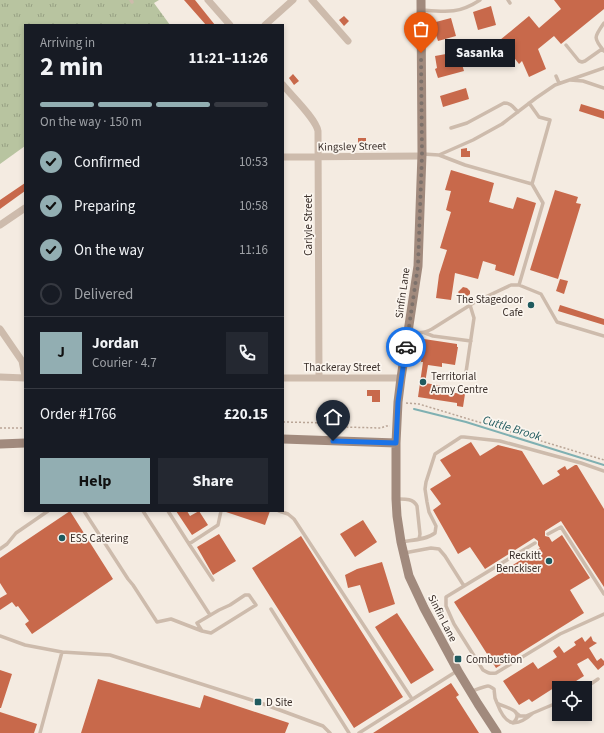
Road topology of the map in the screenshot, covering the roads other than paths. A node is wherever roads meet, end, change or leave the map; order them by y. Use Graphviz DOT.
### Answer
graph roads {
  1 [pos="208,0"];
  2 [pos="293,0"];
  3 [pos="312,0"];
  4 [pos="421,0"];
  5 [pos="480,0"];
  6 [pos="421,10"];
  7 [pos="604,23"];
  8 [pos="229,24"];
  9 [pos="266,24"];
  10 [pos="348,41"];
  11 [pos="566,45"];
  12 [pos="603,50"];
  13 [pos="604,68"];
  14 [pos="556,76"];
  15 [pos="569,80"];
  16 [pos="559,83"];
  17 [pos="284,87"];
  18 [pos="604,88"];
  19 [pos="529,103"];
  20 [pos="518,112"];
  21 [pos="451,128"];
  22 [pos="422,155"];
  23 [pos="439,155"];
  24 [pos="284,157"];
  25 [pos="319,158"];
  26 [pos="532,184"];
  27 [pos="24,209"];
  28 [pos="0,225"];
  29 [pos="519,285"];
  30 [pos="470,305"];
  31 [pos="0,329"];
  32 [pos="409,330"];
  33 [pos="425,333"];
  34 [pos="604,336"];
  35 [pos="471,341"];
  36 [pos="24,372"];
  37 [pos="436,376"];
  38 [pos="24,377"];
  39 [pos="0,378"];
  40 [pos="284,378"];
  41 [pos="319,378"];
  42 [pos="401,378"];
  43 [pos="284,439"];
  44 [pos="24,443"];
  45 [pos="396,443"];
  46 [pos="0,444"];
  47 [pos="604,470"];
  48 [pos="396,499"];
  49 [pos="47,512"];
  50 [pos="85,512"];
  51 [pos="144,512"];
  52 [pos="169,512"];
  53 [pos="221,512"];
  54 [pos="283,512"];
  55 [pos="548,534"];
  56 [pos="419,539"];
  57 [pos="401,542"];
  58 [pos="535,543"];
  59 [pos="189,544"];
  60 [pos="0,549"];
  61 [pos="404,553"];
  62 [pos="213,580"];
  63 [pos="464,586"];
  64 [pos="604,594"];
  65 [pos="271,609"];
  66 [pos="604,614"];
  67 [pos="210,615"];
  68 [pos="202,630"];
  69 [pos="0,636"];
  70 [pos="62,652"];
  71 [pos="458,670"];
  72 [pos="598,678"];
  73 [pos="592,683"];
  74 [pos="470,692"];
  75 [pos="412,699"];
  76 [pos="497,703"];
  77 [pos="552,705"];
  78 [pos="516,713"];
  79 [pos="533,713"];
  80 [pos="513,722"];
  81 [pos="361,732"];
  82 [pos="40,733"];
  83 [pos="330,733"];
  84 [pos="349,733"];
  85 [pos="497,733"];
  1 -- 8 [label="street"];
  2 -- 9 [label="street"];
  3 -- 10 [label="street"];
  4 -- 6 [label="street, Sinfin Lane"];
  5 -- 6 [label="lane"];
  6 -- 22 [label="street, Sinfin Lane"];
  7 -- 12 [label="lane"];
  11 -- 12 [label="lane"];
  13 -- 15 [label="lane"];
  14 -- 16 [label="lane"];
  15 -- 16 [label="lane"];
  15 -- 18 [label="lane"];
  16 -- 19 [label="lane"];
  17 -- 25 [label="street, Carlyle Street"];
  19 -- 20 [label="lane"];
  19 -- 26 [label="lane"];
  20 -- 21 [label="lane"];
  20 -- 23 [label="lane"];
  22 -- 23 [label="lane"];
  22 -- 25 [label="street, Kingsley Street"];
  22 -- 32 [label="street, Sinfin Lane"];
  23 -- 26 [label="lane"];
  24 -- 25 [label="street, Kingsley Street"];
  25 -- 41 [label="street, Carlyle Street"];
  26 -- 29 [label="lane"];
  27 -- 28 [label="street"];
  29 -- 30 [label="lane"];
  29 -- 34 [label="lane"];
  30 -- 33 [label="lane"];
  30 -- 35 [label="lane"];
  31 -- 36 [label="street"];
  32 -- 33 [label="lane"];
  32 -- 42 [label="street, Sinfin Lane"];
  33 -- 35 [label="lane"];
  35 -- 37 [label="lane"];
  38 -- 39 [label="street"];
  40 -- 41 [label="street, Thackeray Street"];
  41 -- 42 [label="street, Thackeray Street"];
  42 -- 45 [label="street, Sinfin Lane"];
  43 -- 45 [label="street"];
  44 -- 46 [label="street"];
  45 -- 48 [label="street, Sinfin Lane"];
  47 -- 56 [label="lane"];
  48 -- 56 [label="lane"];
  48 -- 57 [label="street, Sinfin Lane"];
  49 -- 60 [label="lane"];
  50 -- 68 [label="lane"];
  51 -- 67 [label="lane"];
  52 -- 59 [label="lane"];
  53 -- 59 [label="lane"];
  54 -- 75 [label="lane"];
  55 -- 64 [label="lane"];
  56 -- 57 [label="lane"];
  57 -- 61 [label="street, Sinfin Lane"];
  58 -- 63 [label="lane"];
  59 -- 62 [label="lane"];
  61 -- 63 [label="lane"];
  61 -- 71 [label="street, Sinfin Lane"];
  63 -- 66 [label="lane"];
  65 -- 84 [label="lane"];
  67 -- 68 [label="lane"];
  67 -- 68 [label="lane"];
  69 -- 70 [label="lane"];
  70 -- 82 [label="lane"];
  70 -- 83 [label="lane"];
  71 -- 74 [label="street, Sinfin Lane"];
  71 -- 75 [label="lane"];
  72 -- 73 [label="lane"];
  74 -- 76 [label="lane"];
  74 -- 85 [label="street, Sinfin Lane"];
  75 -- 81 [label="lane"];
  76 -- 78 [label="lane"];
  76 -- 80 [label="lane"];
  77 -- 79 [label="lane"];
  78 -- 79 [label="lane"];
  78 -- 80 [label="lane"];
  79 -- 80 [label="lane"];
}
